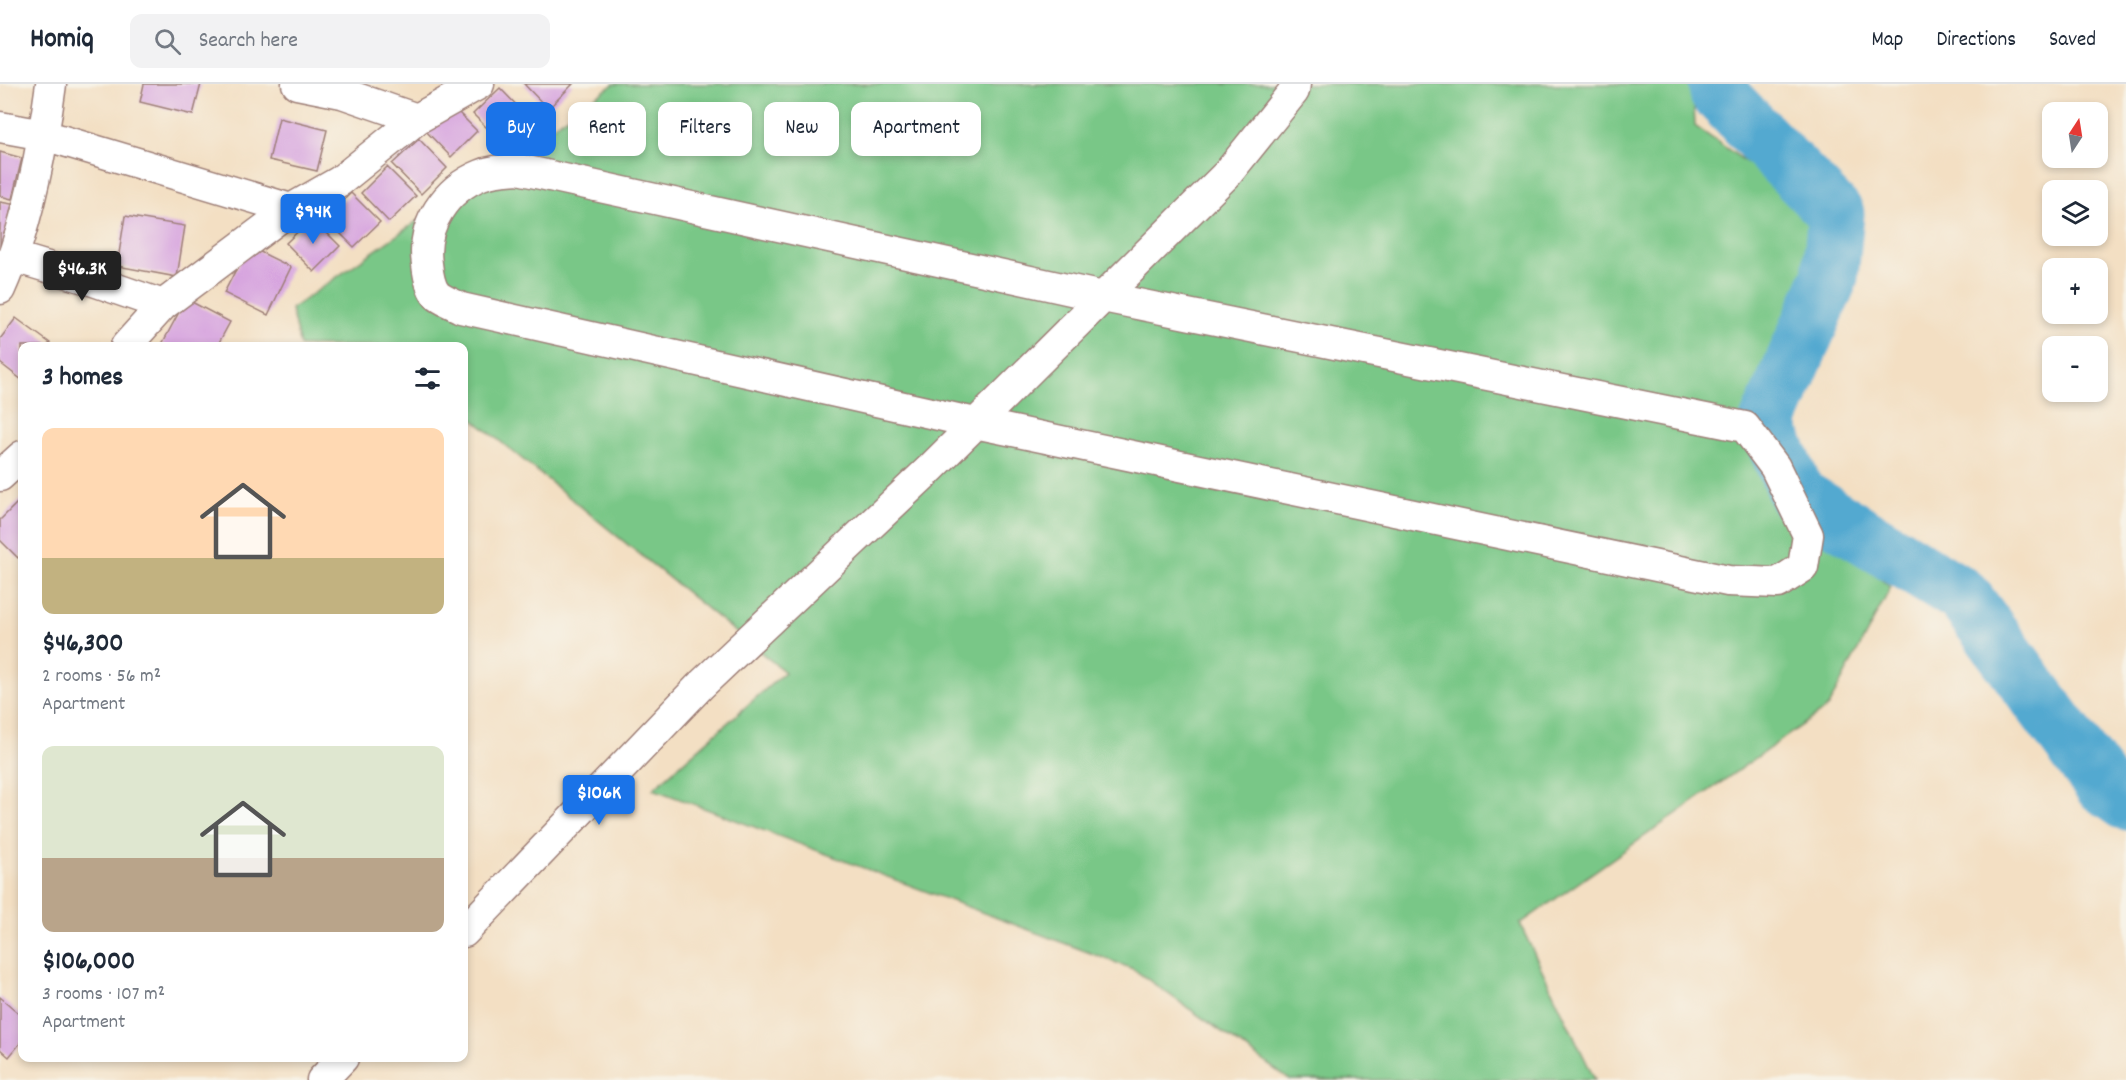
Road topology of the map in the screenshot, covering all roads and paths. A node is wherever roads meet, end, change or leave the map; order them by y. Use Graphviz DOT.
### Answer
graph roads {
  1 [pos="51,84"];
  2 [pos="297,84"];
  3 [pos="479,84"];
  4 [pos="1295,84"];
  5 [pos="417,119"];
  6 [pos="0,127"];
  7 [pos="44,135"];
  8 [pos="291,209"];
  9 [pos="14,257"];
  10 [pos="0,289"];
  11 [pos="1103,297"];
  12 [pos="163,305"];
  13 [pos="130,342"];
  14 [pos="975,423"];
  15 [pos="18,460"];
  16 [pos="0,476"];
  17 [pos="468,928"];
  18 [pos="339,1062"];
  19 [pos="321,1080"];
  1 -- 7 [label="street"];
  2 -- 5 [label="street"];
  3 -- 5 [label="street"];
  4 -- 11 [label="street"];
  5 -- 8 [label="street"];
  6 -- 7 [label="street"];
  7 -- 8 [label="street"];
  7 -- 9 [label="street"];
  8 -- 12 [label="street"];
  9 -- 10 [label="street"];
  9 -- 12 [label="street"];
  11 -- 14 [label="street"];
  11 -- 14 [label="street"];
  11 -- 14 [label="street"];
  12 -- 13 [label="street"];
  14 -- 17 [label="street"];
  15 -- 16 [label="street"];
  18 -- 19 [label="street"];
}
